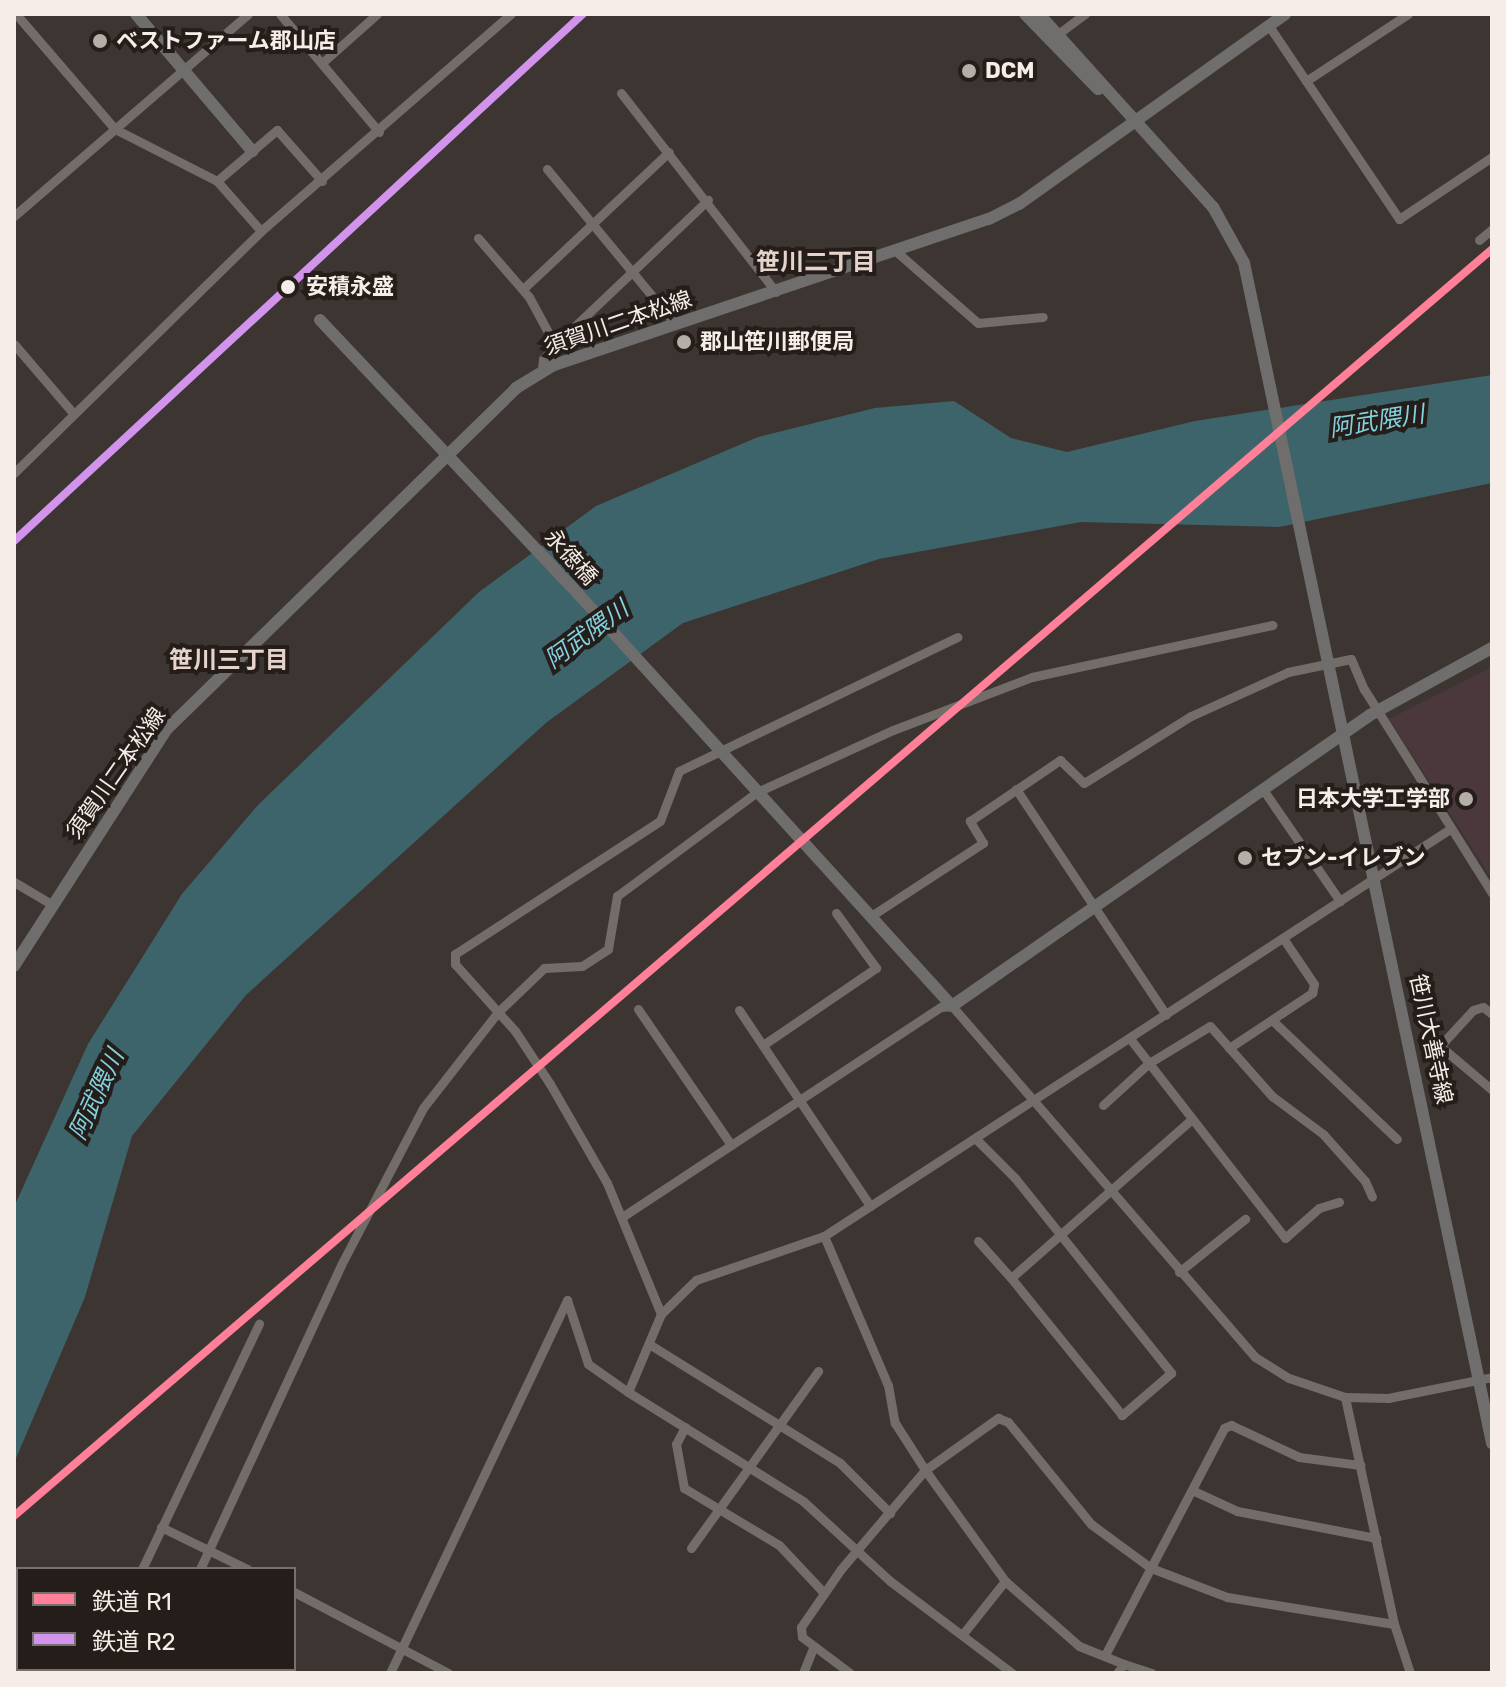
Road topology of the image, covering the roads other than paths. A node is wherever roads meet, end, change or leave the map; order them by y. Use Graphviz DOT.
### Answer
graph roads {
  1 [pos="16,14"];
  2 [pos="136,14"];
  3 [pos="248,14"];
  4 [pos="280,14"];
  5 [pos="377,14"];
  6 [pos="511,14"];
  7 [pos="1025,14"];
  8 [pos="1039,14"];
  9 [pos="1085,14"];
  10 [pos="1285,14"];
  11 [pos="1408,14"];
  12 [pos="1269,26"];
  13 [pos="1058,34"];
  14 [pos="323,62"];
  15 [pos="182,70"];
  16 [pos="1306,81"];
  17 [pos="621,93"];
  18 [pos="1133,121"];
  19 [pos="115,129"];
  20 [pos="379,132"];
  21 [pos="252,151"];
  22 [pos="669,152"];
  23 [pos="1492,157"];
  24 [pos="547,169"];
  25 [pos="217,181"];
  26 [pos="322,181"];
  27 [pos="708,200"];
  28 [pos="14,216"];
  29 [pos="594,221"];
  30 [pos="1492,229"];
  31 [pos="261,231"];
  32 [pos="478,238"];
  33 [pos="1479,240"];
  34 [pos="898,253"];
  35 [pos="633,272"];
  36 [pos="523,289"];
  37 [pos="776,292"];
  38 [pos="1043,317"];
  39 [pos="320,320"];
  40 [pos="675,324"];
  41 [pos="14,344"];
  42 [pos="555,345"];
  43 [pos="542,370"];
  44 [pos="72,412"];
  45 [pos="448,453"];
  46 [pos="14,473"];
  47 [pos="1272,625"];
  48 [pos="957,637"];
  49 [pos="1492,648"];
  50 [pos="1378,710"];
  51 [pos="717,750"];
  52 [pos="1016,789"];
  53 [pos="1264,791"];
  54 [pos="757,792"];
  55 [pos="1450,829"];
  56 [pos="14,882"];
  57 [pos="1492,893"];
  58 [pos="1340,901"];
  59 [pos="53,905"];
  60 [pos="1096,908"];
  61 [pos="836,913"];
  62 [pos="871,916"];
  63 [pos="1283,938"];
  64 [pos="14,966"];
  65 [pos="952,1006"];
  66 [pos="638,1009"];
  67 [pos="739,1010"];
  68 [pos="498,1012"];
  69 [pos="1492,1014"];
  70 [pos="1166,1015"];
  71 [pos="1273,1021"];
  72 [pos="1131,1040"];
  73 [pos="763,1045"];
  74 [pos="1229,1048"];
  75 [pos="1149,1063"];
  76 [pos="1492,1090"];
  77 [pos="799,1097"];
  78 [pos="1035,1101"];
  79 [pos="1103,1105"];
  80 [pos="1192,1119"];
  81 [pos="976,1139"];
  82 [pos="1397,1139"];
  83 [pos="731,1145"];
  84 [pos="1110,1191"];
  85 [pos="1372,1197"];
  86 [pos="1339,1202"];
  87 [pos="870,1206"];
  88 [pos="622,1217"];
  89 [pos="1245,1219"];
  90 [pos="1061,1233"];
  91 [pos="824,1236"];
  92 [pos="978,1241"];
  93 [pos="1179,1272"];
  94 [pos="1011,1278"];
  95 [pos="661,1314"];
  96 [pos="259,1324"];
  97 [pos="649,1344"];
  98 [pos="818,1371"];
  99 [pos="1486,1379"];
  100 [pos="628,1392"];
  101 [pos="1345,1397"];
  102 [pos="777,1426"];
  103 [pos="685,1427"];
  104 [pos="1492,1443"];
  105 [pos="1360,1465"];
  106 [pos="747,1466"];
  107 [pos="925,1470"];
  108 [pos="1192,1490"];
  109 [pos="716,1508"];
  110 [pos="890,1513"];
  111 [pos="161,1527"];
  112 [pos="1376,1538"];
  113 [pos="691,1548"];
  114 [pos="209,1550"];
  115 [pos="856,1553"];
  116 [pos="143,1567"];
  117 [pos="201,1567"];
  118 [pos="243,1567"];
  119 [pos="1151,1568"];
  120 [pos="1005,1581"];
  121 [pos="296,1593"];
  122 [pos="824,1593"];
  123 [pos="1394,1624"];
  124 [pos="962,1635"];
  125 [pos="403,1645"];
  126 [pos="814,1646"];
  127 [pos="1105,1655"];
  128 [pos="1124,1664"];
  129 [pos="390,1673"];
  130 [pos="448,1673"];
  131 [pos="803,1673"];
  132 [pos="850,1673"];
  133 [pos="1012,1673"];
  134 [pos="1117,1673"];
  135 [pos="1152,1673"];
  136 [pos="1410,1673"];
  1 -- 19 [label="street"];
  2 -- 15 [label="street"];
  3 -- 15 [label="street"];
  4 -- 14 [label="street"];
  5 -- 14 [label="street"];
  6 -- 20 [label="street"];
  7 -- 18 [label="street"];
  8 -- 13 [label="street"];
  9 -- 13 [label="street"];
  10 -- 12 [label="street, 須賀川二本松線"];
  11 -- 16 [label="street"];
  12 -- 16 [label="street"];
  12 -- 18 [label="street, 須賀川二本松線"];
  13 -- 18 [label="street"];
  14 -- 20 [label="street"];
  15 -- 19 [label="street"];
  15 -- 21 [label="street"];
  16 -- 23 [label="street"];
  17 -- 22 [label="street"];
  18 -- 34 [label="street, 須賀川二本松線"];
  18 -- 99 [label="street, 笹川大善寺線"];
  19 -- 25 [label="street"];
  19 -- 28 [label="street"];
  20 -- 26 [label="street"];
  21 -- 25 [label="street"];
  21 -- 26 [label="street"];
  22 -- 27 [label="street"];
  22 -- 29 [label="street"];
  24 -- 29 [label="street"];
  25 -- 31 [label="street"];
  26 -- 31 [label="street"];
  27 -- 35 [label="street"];
  27 -- 37 [label="street"];
  29 -- 35 [label="street"];
  29 -- 36 [label="street"];
  30 -- 33 [label="street"];
  31 -- 44 [label="street"];
  32 -- 36 [label="street"];
  34 -- 37 [label="street, 須賀川二本松線"];
  34 -- 38 [label="street"];
  35 -- 40 [label="street"];
  35 -- 42 [label="street"];
  36 -- 42 [label="street"];
  37 -- 40 [label="street, 須賀川二本松線"];
  39 -- 45 [label="street, 永徳橋"];
  40 -- 43 [label="street, 須賀川二本松線"];
  41 -- 44 [label="street"];
  42 -- 43 [label="street"];
  43 -- 45 [label="street, 須賀川二本松線"];
  44 -- 46 [label="street"];
  45 -- 51 [label="street, 永徳橋"];
  45 -- 59 [label="street, 須賀川二本松線"];
  47 -- 54 [label="street"];
  48 -- 51 [label="street"];
  49 -- 50 [label="street"];
  50 -- 52 [label="street"];
  50 -- 53 [label="street"];
  50 -- 55 [label="street"];
  51 -- 54 [label="street, 永徳橋"];
  51 -- 68 [label="street"];
  52 -- 60 [label="street"];
  52 -- 62 [label="street"];
  53 -- 58 [label="street"];
  53 -- 60 [label="street"];
  54 -- 62 [label="street, 永徳橋"];
  54 -- 68 [label="street"];
  55 -- 57 [label="street"];
  55 -- 58 [label="street"];
  56 -- 59 [label="street"];
  58 -- 63 [label="street"];
  59 -- 64 [label="street, 須賀川二本松線"];
  60 -- 65 [label="street"];
  60 -- 70 [label="street"];
  61 -- 73 [label="street"];
  62 -- 65 [label="street, 永徳橋"];
  63 -- 70 [label="street"];
  63 -- 71 [label="street"];
  65 -- 77 [label="street"];
  65 -- 78 [label="street"];
  66 -- 83 [label="street"];
  67 -- 73 [label="street"];
  68 -- 88 [label="street"];
  68 -- 114 [label="street"];
  69 -- 76 [label="street"];
  70 -- 72 [label="street"];
  71 -- 74 [label="street"];
  71 -- 82 [label="street"];
  72 -- 75 [label="street"];
  72 -- 78 [label="street"];
  73 -- 77 [label="street"];
  74 -- 75 [label="street"];
  74 -- 85 [label="street"];
  75 -- 79 [label="street"];
  75 -- 80 [label="street"];
  77 -- 83 [label="street"];
  77 -- 87 [label="street"];
  78 -- 81 [label="street"];
  78 -- 84 [label="street"];
  80 -- 84 [label="street"];
  80 -- 86 [label="street"];
  81 -- 87 [label="street"];
  81 -- 90 [label="street"];
  83 -- 88 [label="street"];
  84 -- 90 [label="street"];
  84 -- 93 [label="street"];
  87 -- 91 [label="street"];
  88 -- 95 [label="street"];
  89 -- 93 [label="street"];
  90 -- 94 [label="street"];
  90 -- 94 [label="street"];
  91 -- 95 [label="street"];
  91 -- 107 [label="street"];
  92 -- 94 [label="street"];
  93 -- 101 [label="street"];
  95 -- 97 [label="street"];
  96 -- 111 [label="street"];
  97 -- 100 [label="street"];
  97 -- 102 [label="street"];
  98 -- 102 [label="street"];
  99 -- 101 [label="street"];
  99 -- 104 [label="street, 笹川大善寺線"];
  100 -- 103 [label="street"];
  100 -- 125 [label="street"];
  101 -- 105 [label="street"];
  102 -- 106 [label="street"];
  102 -- 110 [label="street"];
  103 -- 106 [label="street"];
  103 -- 109 [label="street"];
  105 -- 108 [label="street"];
  105 -- 112 [label="street"];
  106 -- 109 [label="street"];
  106 -- 115 [label="street"];
  107 -- 110 [label="street"];
  107 -- 119 [label="street"];
  107 -- 120 [label="street"];
  108 -- 112 [label="street"];
  108 -- 119 [label="street"];
  109 -- 113 [label="street"];
  109 -- 122 [label="street"];
  110 -- 115 [label="street"];
  111 -- 114 [label="street"];
  111 -- 116 [label="street"];
  112 -- 123 [label="street"];
  114 -- 117 [label="street"];
  114 -- 118 [label="street"];
  115 -- 122 [label="street"];
  115 -- 124 [label="street"];
  119 -- 123 [label="street"];
  119 -- 127 [label="street"];
  120 -- 124 [label="street"];
  120 -- 127 [label="street"];
  121 -- 125 [label="street"];
  122 -- 126 [label="street"];
  123 -- 136 [label="street"];
  124 -- 133 [label="street"];
  125 -- 129 [label="street"];
  125 -- 130 [label="street"];
  126 -- 131 [label="street"];
  126 -- 132 [label="street"];
  127 -- 128 [label="street"];
  128 -- 134 [label="street"];
  128 -- 135 [label="street"];
}
